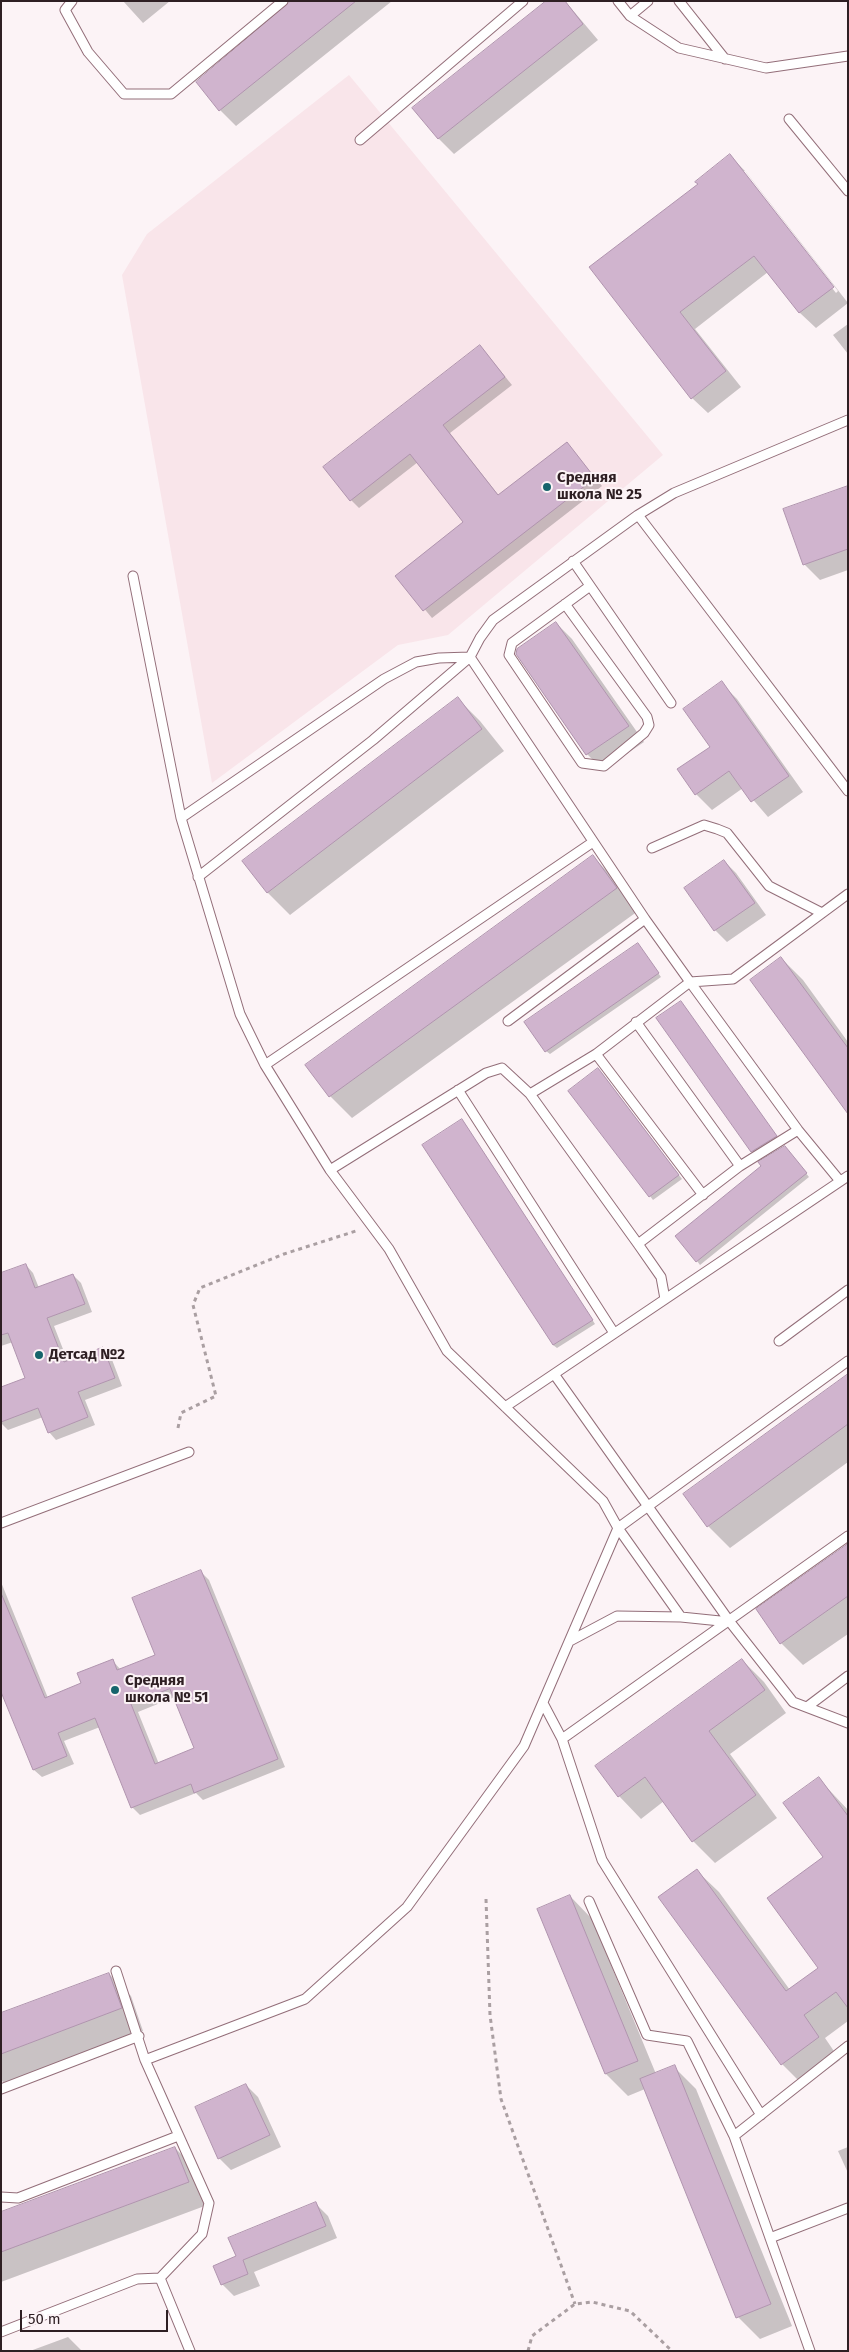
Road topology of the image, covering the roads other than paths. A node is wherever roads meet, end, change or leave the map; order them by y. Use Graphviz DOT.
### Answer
graph roads {
  1 [pos="72,1"];
  2 [pos="283,1"];
  3 [pos="523,1"];
  4 [pos="618,1"];
  5 [pos="648,1"];
  6 [pos="679,1"];
  7 [pos="630,16"];
  8 [pos="848,56"];
  9 [pos="725,59"];
  10 [pos="790,119"];
  11 [pos="360,140"];
  12 [pos="848,174"];
  13 [pos="840,181"];
  14 [pos="848,191"];
  15 [pos="848,420"];
  16 [pos="638,515"];
  17 [pos="573,561"];
  18 [pos="133,576"];
  19 [pos="590,586"];
  20 [pos="566,604"];
  21 [pos="470,657"];
  22 [pos="670,703"];
  23 [pos="848,791"];
  24 [pos="181,818"];
  25 [pos="593,842"];
  26 [pos="652,848"];
  27 [pos="198,877"];
  28 [pos="847,896"];
  29 [pos="822,914"];
  30 [pos="645,919"];
  31 [pos="690,982"];
  32 [pos="508,1021"];
  33 [pos="636,1022"];
  34 [pos="596,1054"];
  35 [pos="265,1065"];
  36 [pos="458,1090"];
  37 [pos="530,1094"];
  38 [pos="798,1130"];
  39 [pos="740,1166"];
  40 [pos="330,1170"];
  41 [pos="844,1178"];
  42 [pos="703,1195"];
  43 [pos="638,1244"];
  44 [pos="848,1290"];
  45 [pos="665,1299"];
  46 [pos="614,1333"];
  47 [pos="779,1341"];
  48 [pos="848,1361"];
  49 [pos="554,1374"];
  50 [pos="505,1407"];
  51 [pos="189,1452"];
  52 [pos="648,1507"];
  53 [pos="1,1523"];
  54 [pos="618,1528"];
  55 [pos="848,1536"];
  56 [pos="682,1617"];
  57 [pos="730,1622"];
  58 [pos="570,1641"];
  59 [pos="848,1676"];
  60 [pos="543,1703"];
  61 [pos="807,1707"];
  62 [pos="848,1723"];
  63 [pos="562,1739"];
  64 [pos="590,1901"];
  65 [pos="116,1971"];
  66 [pos="139,2036"];
  67 [pos="848,2046"];
  68 [pos="145,2060"];
  69 [pos="1,2089"];
  70 [pos="761,2114"];
  71 [pos="178,2136"];
  72 [pos="734,2136"];
  73 [pos="1,2196"];
  74 [pos="848,2208"];
  75 [pos="770,2238"];
  76 [pos="160,2278"];
  77 [pos="1,2332"];
  78 [pos="190,2351"];
  79 [pos="810,2351"];
  1 -- 2 [label="lane"];
  3 -- 11 [label="lane"];
  4 -- 7 [label="lane"];
  5 -- 7 [label="lane"];
  6 -- 9 [label="lane"];
  7 -- 9 [label="lane"];
  8 -- 9 [label="lane"];
  10 -- 13 [label="lane"];
  12 -- 13 [label="lane"];
  13 -- 14 [label="lane"];
  15 -- 16 [label="lane"];
  16 -- 17 [label="lane"];
  16 -- 23 [label="lane"];
  17 -- 19 [label="lane"];
  17 -- 21 [label="lane"];
  18 -- 24 [label="lane"];
  19 -- 20 [label="lane"];
  19 -- 22 [label="lane"];
  20 -- 20 [label="lane"];
  21 -- 24 [label="lane"];
  21 -- 25 [label="lane"];
  21 -- 27 [label="lane"];
  24 -- 27 [label="lane"];
  25 -- 30 [label="lane"];
  25 -- 35 [label="lane"];
  26 -- 29 [label="lane"];
  27 -- 35 [label="lane"];
  28 -- 29 [label="lane"];
  29 -- 31 [label="lane"];
  30 -- 31 [label="lane"];
  30 -- 32 [label="lane"];
  31 -- 33 [label="lane"];
  31 -- 38 [label="lane"];
  33 -- 34 [label="lane"];
  33 -- 39 [label="lane"];
  34 -- 37 [label="lane"];
  34 -- 42 [label="lane"];
  35 -- 40 [label="lane"];
  36 -- 37 [label="lane"];
  36 -- 40 [label="lane"];
  36 -- 46 [label="lane"];
  37 -- 43 [label="lane"];
  38 -- 39 [label="lane"];
  38 -- 41 [label="lane"];
  39 -- 42 [label="lane"];
  40 -- 50 [label="lane"];
  41 -- 45 [label="lane"];
  42 -- 43 [label="lane"];
  43 -- 45 [label="lane"];
  44 -- 47 [label="lane"];
  45 -- 46 [label="lane"];
  46 -- 49 [label="lane"];
  48 -- 52 [label="lane"];
  49 -- 50 [label="lane"];
  49 -- 52 [label="lane"];
  50 -- 54 [label="lane"];
  51 -- 53 [label="lane"];
  52 -- 54 [label="lane"];
  52 -- 57 [label="lane"];
  54 -- 56 [label="lane"];
  54 -- 58 [label="lane"];
  55 -- 57 [label="lane"];
  56 -- 57 [label="lane"];
  56 -- 58 [label="lane"];
  57 -- 61 [label="lane"];
  57 -- 63 [label="lane"];
  58 -- 60 [label="lane"];
  59 -- 61 [label="lane"];
  60 -- 63 [label="lane"];
  60 -- 68 [label="lane"];
  61 -- 62 [label="lane"];
  63 -- 70 [label="lane"];
  64 -- 72 [label="lane"];
  65 -- 66 [label="lane"];
  66 -- 68 [label="lane"];
  66 -- 69 [label="lane"];
  67 -- 70 [label="lane"];
  68 -- 71 [label="lane"];
  70 -- 72 [label="lane"];
  71 -- 73 [label="lane"];
  71 -- 76 [label="lane"];
  72 -- 75 [label="lane"];
  74 -- 75 [label="lane"];
  75 -- 79 [label="lane"];
  76 -- 77 [label="lane"];
  76 -- 78 [label="lane"];
}
